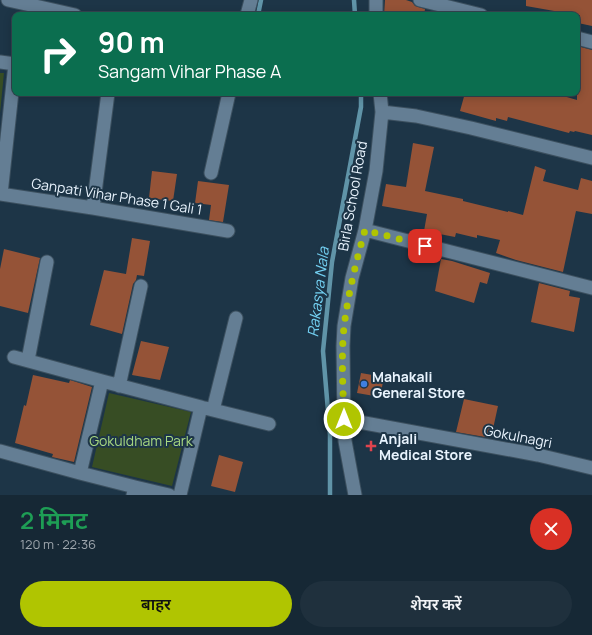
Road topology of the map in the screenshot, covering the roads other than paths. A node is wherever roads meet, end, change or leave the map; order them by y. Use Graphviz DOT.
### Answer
graph roads {
  1 [pos="8,0"];
  2 [pos="251,0"];
  3 [pos="376,0"];
  4 [pos="420,0"];
  5 [pos="62,12"];
  6 [pos="248,12"];
  7 [pos="376,12"];
  8 [pos="469,12"];
  9 [pos="580,39"];
  10 [pos="592,42"];
  11 [pos="0,62"];
  12 [pos="12,64"];
  13 [pos="12,90"];
  14 [pos="108,96"];
  15 [pos="228,96"];
  16 [pos="380,96"];
  17 [pos="382,112"];
  18 [pos="592,158"];
  19 [pos="211,174"];
  20 [pos="0,194"];
  21 [pos="93,208"];
  22 [pos="365,230"];
  23 [pos="228,231"];
  24 [pos="47,262"];
  25 [pos="142,286"];
  26 [pos="592,288"];
  27 [pos="236,318"];
  28 [pos="14,356"];
  29 [pos="28,360"];
  30 [pos="102,381"];
  31 [pos="118,386"];
  32 [pos="207,408"];
  33 [pos="344,419"];
  34 [pos="269,424"];
  35 [pos="0,451"];
  36 [pos="592,468"];
  37 [pos="80,473"];
  38 [pos="134,491"];
  39 [pos="169,495"];
  40 [pos="180,495"];
  41 [pos="355,495"];
  1 -- 5 [label="street"];
  2 -- 6 [label="street"];
  3 -- 7 [label="street"];
  4 -- 8 [label="street"];
  9 -- 10 [label="street"];
  11 -- 12 [label="street"];
  13 -- 20 [label="street"];
  14 -- 21 [label="street"];
  15 -- 19 [label="street"];
  16 -- 17 [label="street, Birla School Road"];
  17 -- 18 [label="street"];
  17 -- 22 [label="street, Birla School Road"];
  20 -- 21 [label="street, Ganpati Vihar Phase 1 Gali 1"];
  21 -- 23 [label="street, Ganpati Vihar Phase 1 Gali 1"];
  22 -- 26 [label="street"];
  22 -- 33 [label="street, Birla School Road"];
  24 -- 29 [label="street"];
  25 -- 31 [label="street"];
  27 -- 32 [label="street"];
  28 -- 29 [label="street"];
  29 -- 30 [label="street"];
  30 -- 31 [label="street"];
  30 -- 37 [label="street"];
  31 -- 32 [label="street"];
  32 -- 34 [label="street"];
  32 -- 40 [label="street"];
  33 -- 36 [label="street, Gokulnagri"];
  33 -- 41 [label="street, Birla School Road"];
  35 -- 37 [label="street"];
  37 -- 38 [label="street"];
  38 -- 39 [label="street"];
}
